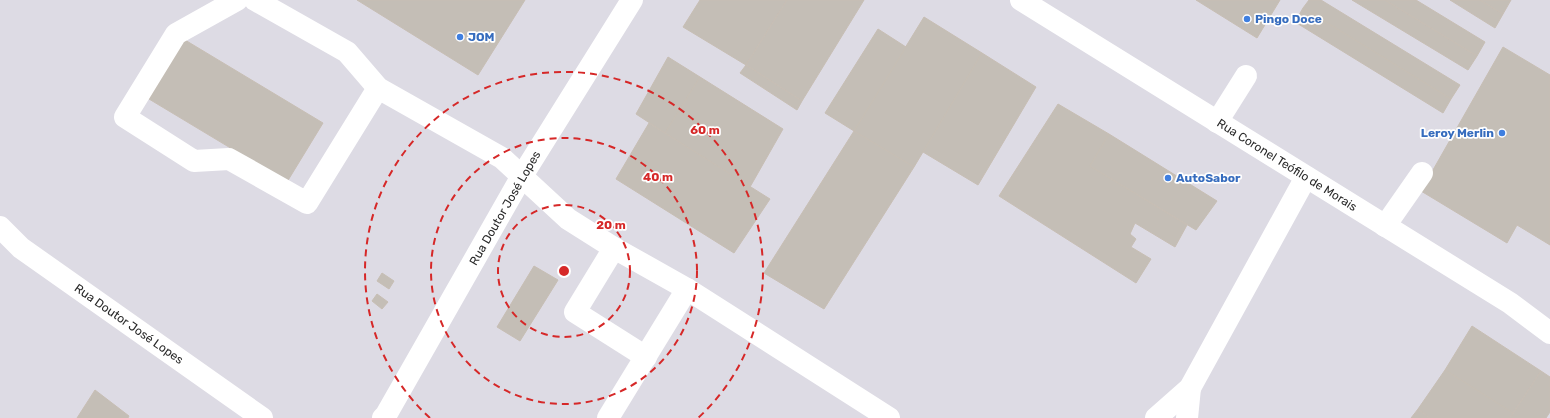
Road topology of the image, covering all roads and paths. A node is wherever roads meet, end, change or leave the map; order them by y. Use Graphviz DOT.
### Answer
graph roads {
  1 [pos="237,0"];
  2 [pos="255,0"];
  3 [pos="632,0"];
  4 [pos="1021,0"];
  5 [pos="1246,76"];
  6 [pos="378,88"];
  7 [pos="1217,122"];
  8 [pos="1422,173"];
  9 [pos="522,176"];
  10 [pos="1306,177"];
  11 [pos="1385,226"];
  12 [pos="0,227"];
  13 [pos="614,248"];
  14 [pos="687,289"];
  15 [pos="1550,334"];
  16 [pos="646,357"];
  17 [pos="1190,388"];
  18 [pos="262,418"];
  19 [pos="383,418"];
  20 [pos="608,418"];
  21 [pos="888,418"];
  22 [pos="1156,418"];
  23 [pos="1187,418"];
  1 -- 6 [label="street"];
  2 -- 6 [label="street"];
  3 -- 9 [label="street, Rua Doutor José Lopes"];
  4 -- 7 [label="street, Rua Coronel Teófilo de Morais"];
  5 -- 7 [label="street"];
  6 -- 9 [label="street"];
  7 -- 10 [label="street, Rua Coronel Teófilo de Morais"];
  8 -- 11 [label="street"];
  9 -- 13 [label="street"];
  9 -- 19 [label="street, Rua Doutor José Lopes"];
  10 -- 11 [label="street, Rua Coronel Teófilo de Morais"];
  10 -- 17 [label="street"];
  11 -- 15 [label="street, Rua Coronel Teófilo de Morais"];
  12 -- 18 [label="street, Rua Doutor José Lopes"];
  13 -- 14 [label="street"];
  13 -- 16 [label="street"];
  14 -- 16 [label="street"];
  14 -- 21 [label="street"];
  16 -- 20 [label="street"];
  17 -- 22 [label="street"];
  17 -- 23 [label="street"];
}
